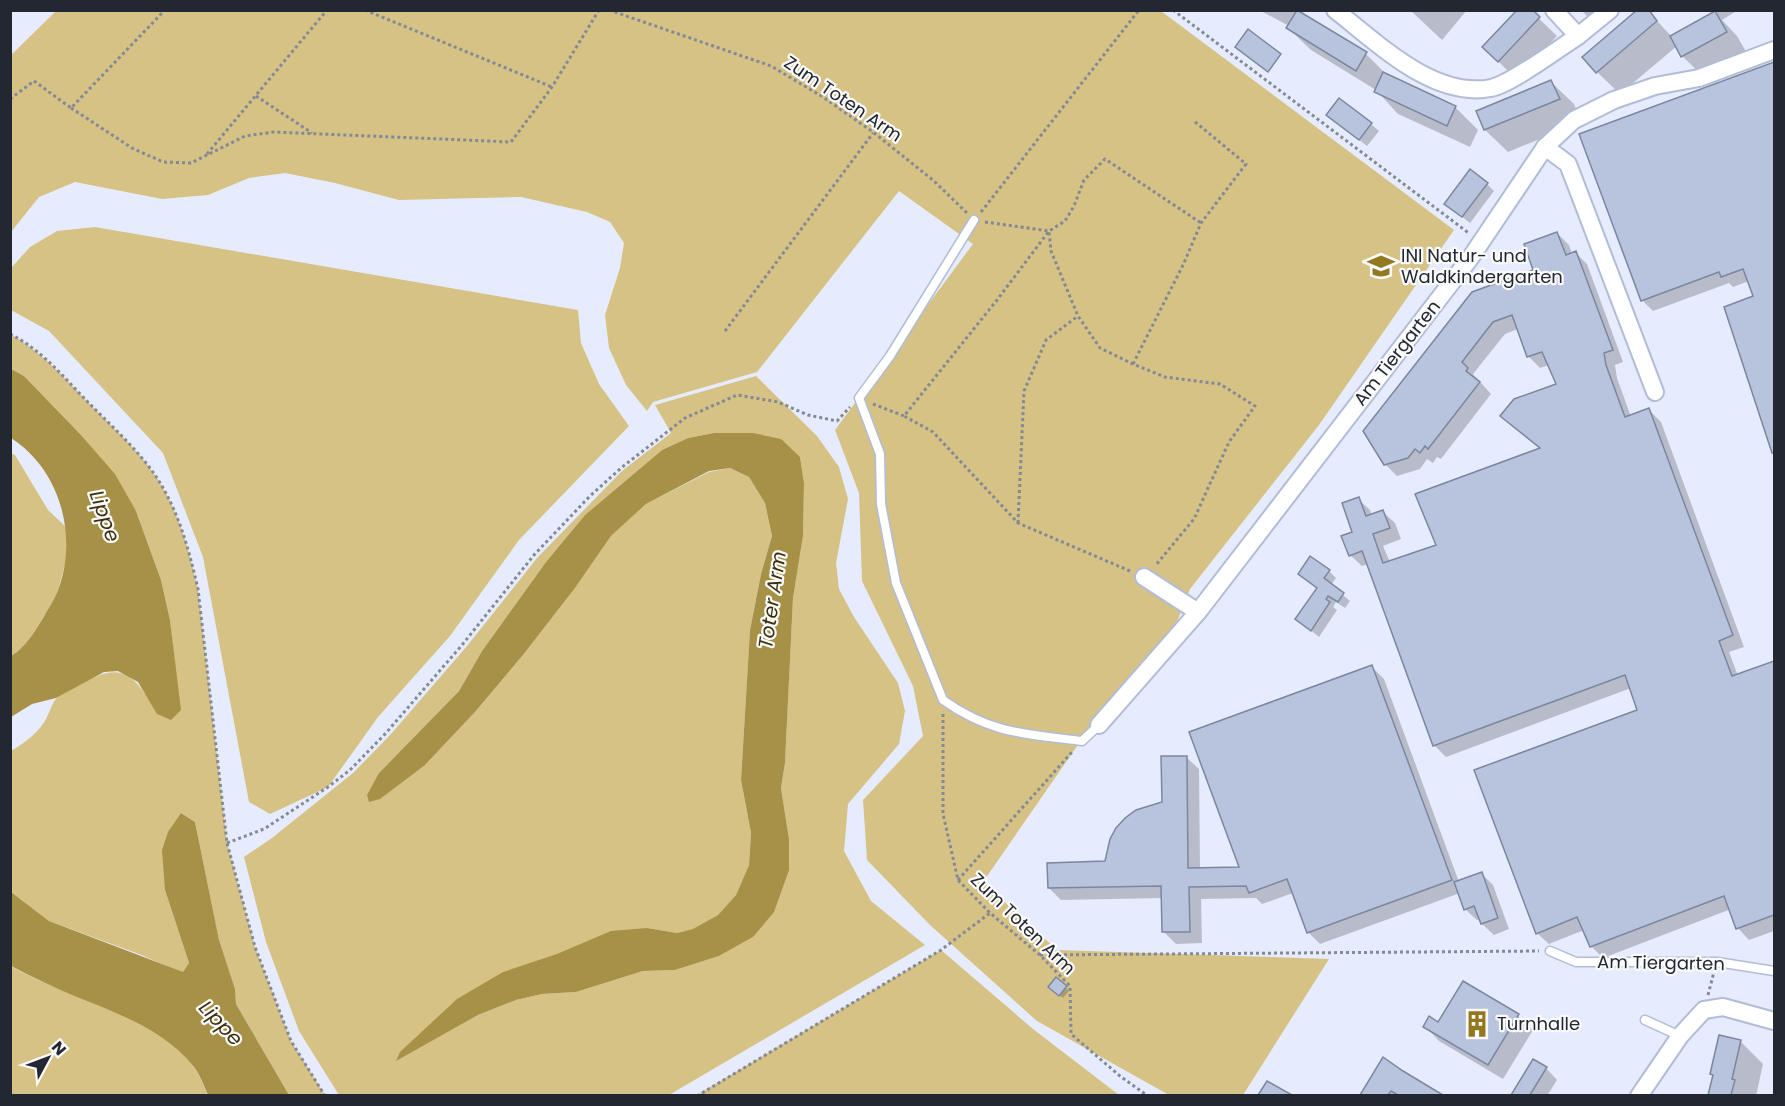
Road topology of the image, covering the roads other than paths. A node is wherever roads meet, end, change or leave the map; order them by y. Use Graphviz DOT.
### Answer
graph roads {
  1 [pos="1335,10"];
  2 [pos="1554,10"];
  3 [pos="1610,10"];
  4 [pos="1578,36"];
  5 [pos="1774,50"];
  6 [pos="1545,147"];
  7 [pos="974,220"];
  8 [pos="1655,392"];
  9 [pos="1144,577"];
  10 [pos="1198,612"];
  11 [pos="1100,725"];
  12 [pos="1550,951"];
  13 [pos="1774,971"];
  14 [pos="1645,1020"];
  15 [pos="1774,1021"];
  16 [pos="1680,1036"];
  17 [pos="1639,1095"];
  1 -- 4 [label="street"];
  2 -- 4 [label="street"];
  3 -- 4 [label="street"];
  5 -- 6 [label="street, Am Tiergarten"];
  6 -- 8 [label="street"];
  6 -- 10 [label="street, Am Tiergarten"];
  7 -- 11 [label="lane"];
  9 -- 10 [label="street"];
  10 -- 11 [label="street, Am Tiergarten"];
  12 -- 13 [label="lane, Am Tiergarten"];
  14 -- 16 [label="lane"];
  15 -- 16 [label="street"];
  16 -- 17 [label="street"];
}
